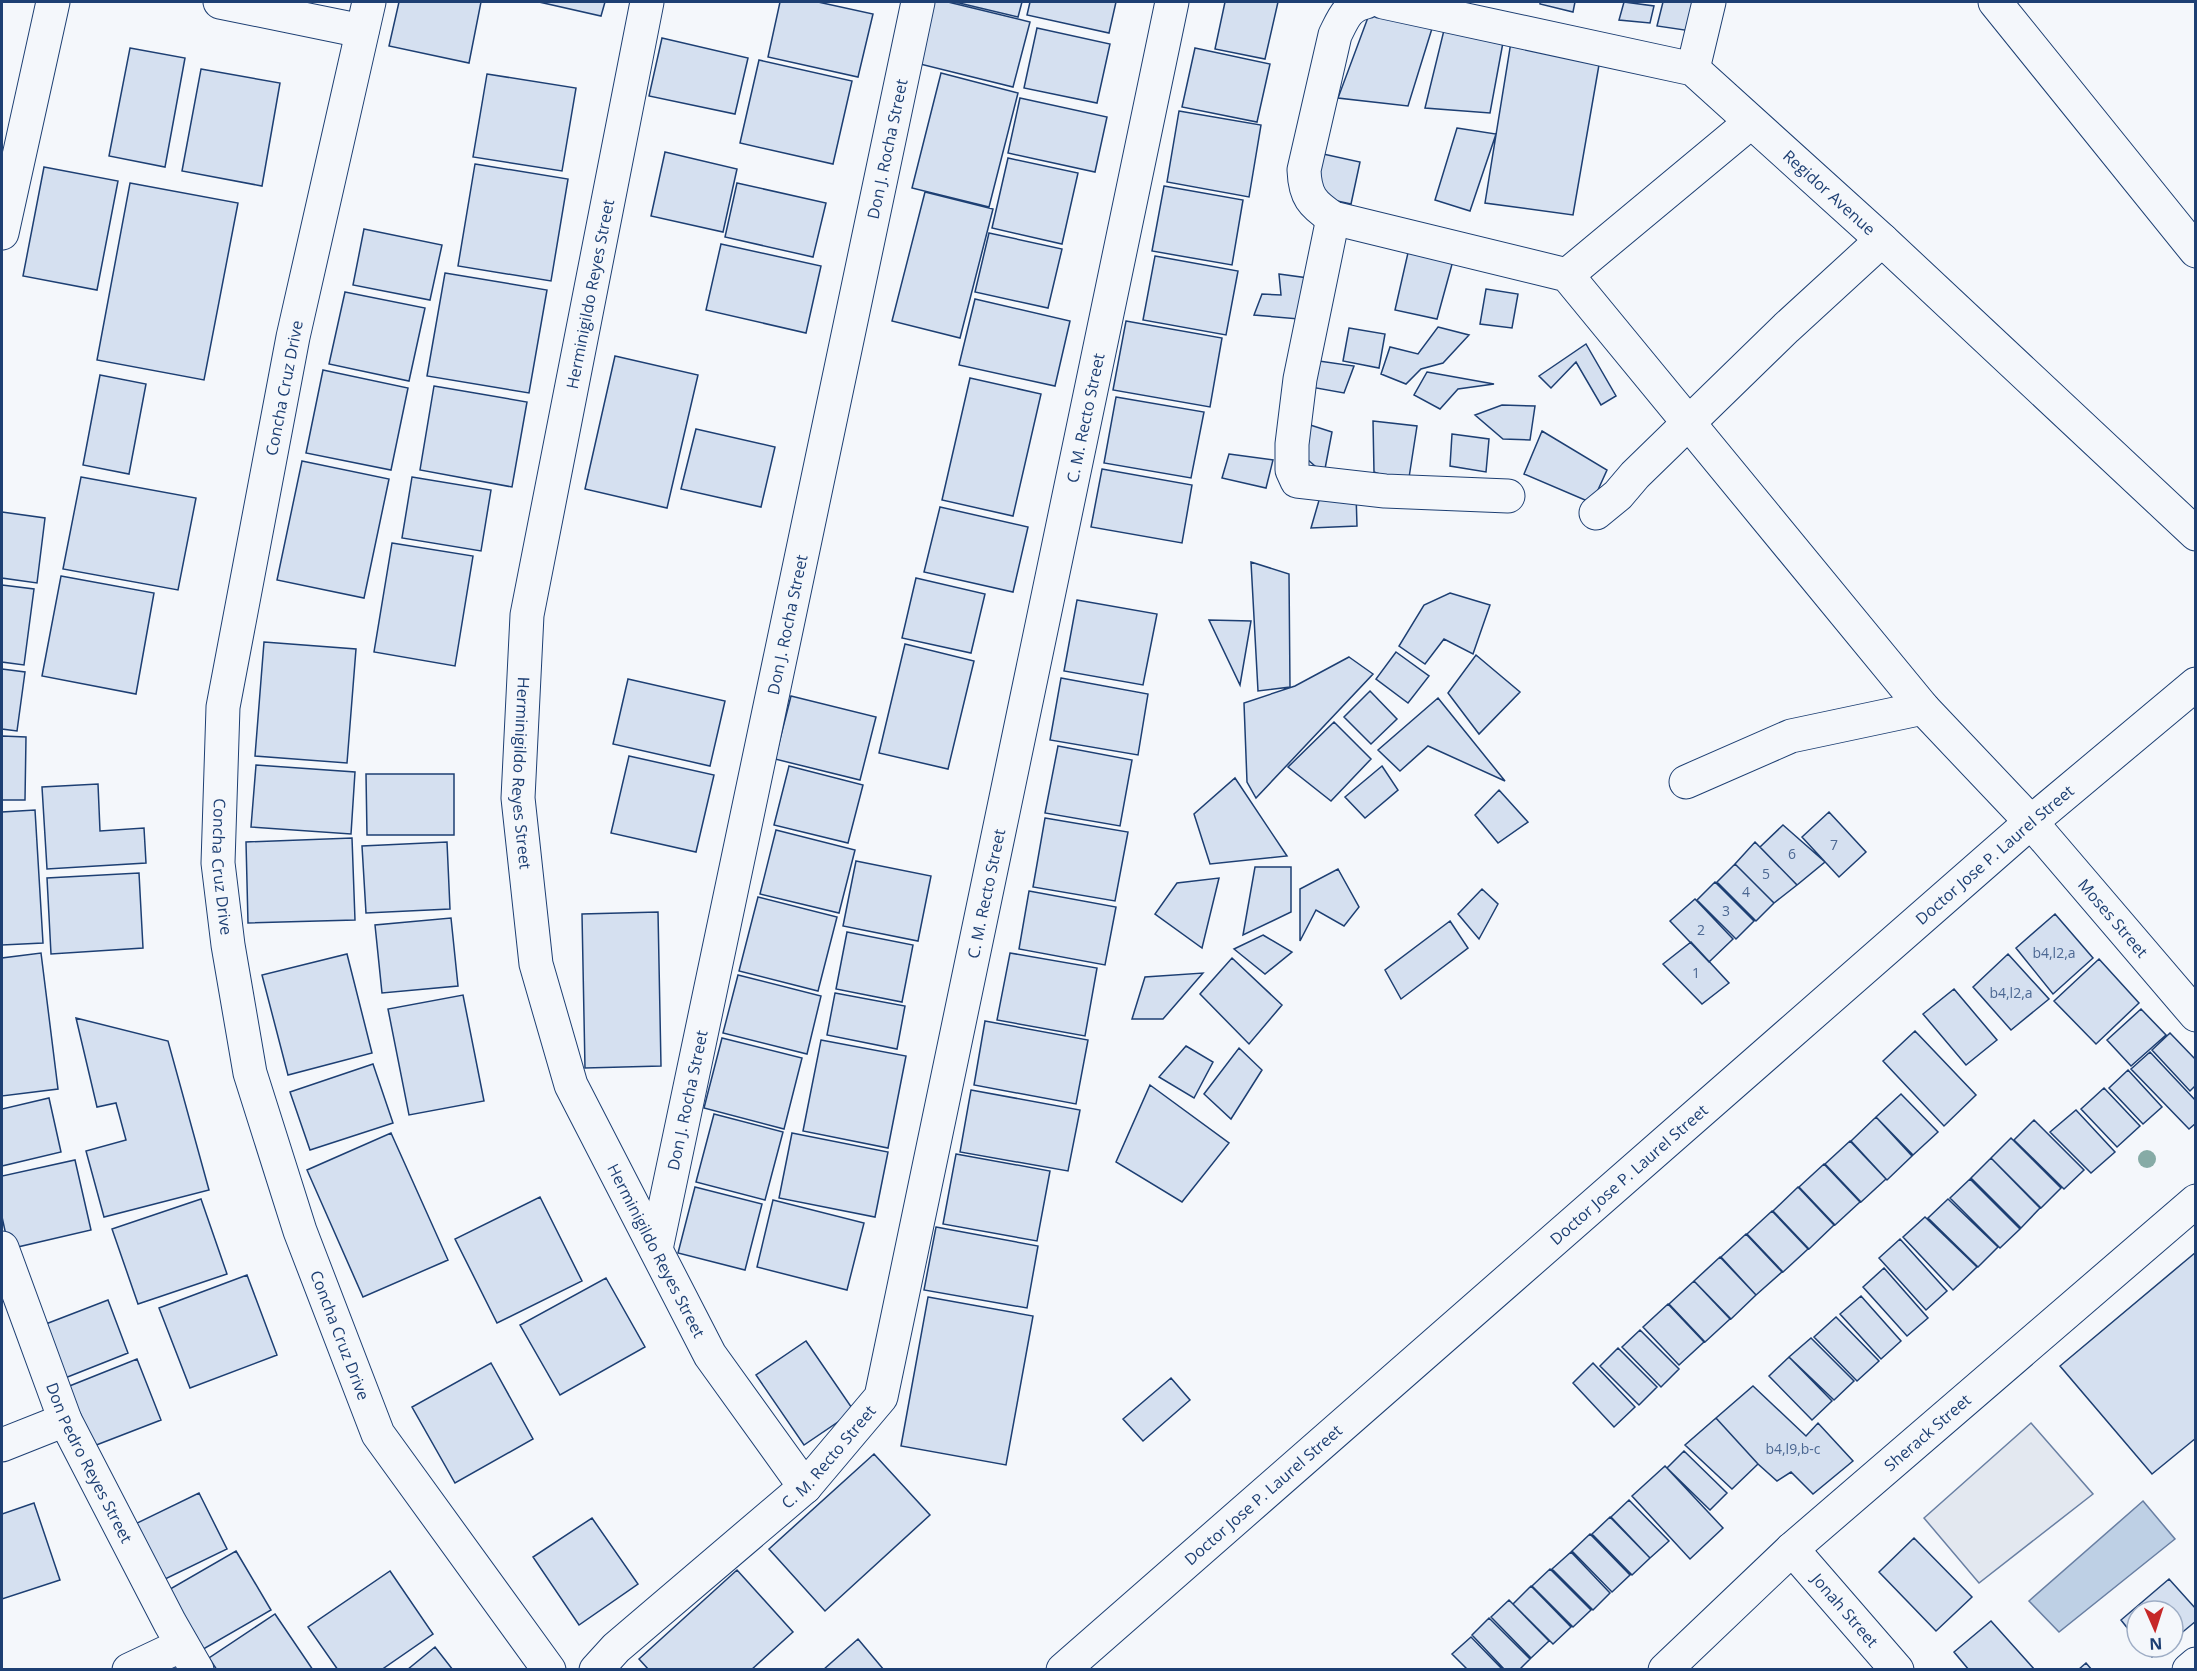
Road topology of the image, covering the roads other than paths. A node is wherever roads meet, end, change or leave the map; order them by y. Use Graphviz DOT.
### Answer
graph roads {
  1 [pos="53,2"];
  2 [pos="220,2"];
  3 [pos="648,2"];
  4 [pos="918,2"];
  5 [pos="1172,2"];
  6 [pos="1365,2"];
  7 [pos="1383,2"];
  8 [pos="1709,2"];
  9 [pos="1995,2"];
  10 [pos="366,16"];
  11 [pos="1693,69"];
  12 [pos="1751,122"];
  13 [pos="1333,218"];
  14 [pos="2,233"];
  15 [pos="1882,240"];
  16 [pos="2196,251"];
  17 [pos="1567,275"];
  18 [pos="1689,423"];
  19 [pos="1508,496"];
  20 [pos="1596,513"];
  21 [pos="2196,534"];
  22 [pos="2196,684"];
  23 [pos="1923,708"];
  24 [pos="1686,782"];
  25 [pos="2031,822"];
  26 [pos="2196,1015"];
  27 [pos="2196,1201"];
  28 [pos="2,1248"];
  29 [pos="656,1249"];
  30 [pos="65,1420"];
  31 [pos="2,1445"];
  32 [pos="805,1487"];
  33 [pos="1792,1549"];
  34 [pos="190,1657"];
  35 [pos="2196,1664"];
  36 [pos="129,1670"];
  37 [pos="549,1670"];
  38 [pos="596,1670"];
  39 [pos="1063,1670"];
  40 [pos="1665,1670"];
  41 [pos="1897,1670"];
  42 [pos="2189,1670"];
  1 -- 14 [label="street"];
  2 -- 10 [label="street"];
  3 -- 29 [label="street, Herminigildo Reyes Street"];
  4 -- 29 [label="street, Don J. Rocha Street"];
  5 -- 32 [label="street, C. M. Recto Street"];
  6 -- 13 [label="street"];
  7 -- 11 [label="street"];
  8 -- 11 [label="street"];
  9 -- 16 [label="street"];
  10 -- 37 [label="street, Concha Cruz Drive"];
  11 -- 12 [label="street, Regidor Avenue"];
  12 -- 15 [label="street, Regidor Avenue"];
  12 -- 17 [label="street"];
  13 -- 17 [label="street"];
  13 -- 19 [label="street"];
  15 -- 18 [label="street"];
  15 -- 21 [label="street, Regidor Avenue"];
  17 -- 18 [label="street, Moses Street"];
  18 -- 20 [label="street"];
  18 -- 23 [label="street, Moses Street"];
  22 -- 25 [label="street, Doctor Jose P. Laurel Street"];
  23 -- 24 [label="street"];
  23 -- 25 [label="street, Moses Street"];
  25 -- 26 [label="street, Moses Street"];
  25 -- 39 [label="street, Doctor Jose P. Laurel Street"];
  27 -- 33 [label="street, Sherack Street"];
  28 -- 30 [label="street, Don Pedro Reyes Street"];
  29 -- 32 [label="street, Herminigildo Reyes Street"];
  30 -- 31 [label="street"];
  30 -- 34 [label="street, Don Pedro Reyes Street"];
  32 -- 38 [label="street, C. M. Recto Street"];
  33 -- 40 [label="street, Sherack Street"];
  33 -- 41 [label="street, Jonah Street"];
  34 -- 36 [label="street"];
  35 -- 42 [label="street"];
}
